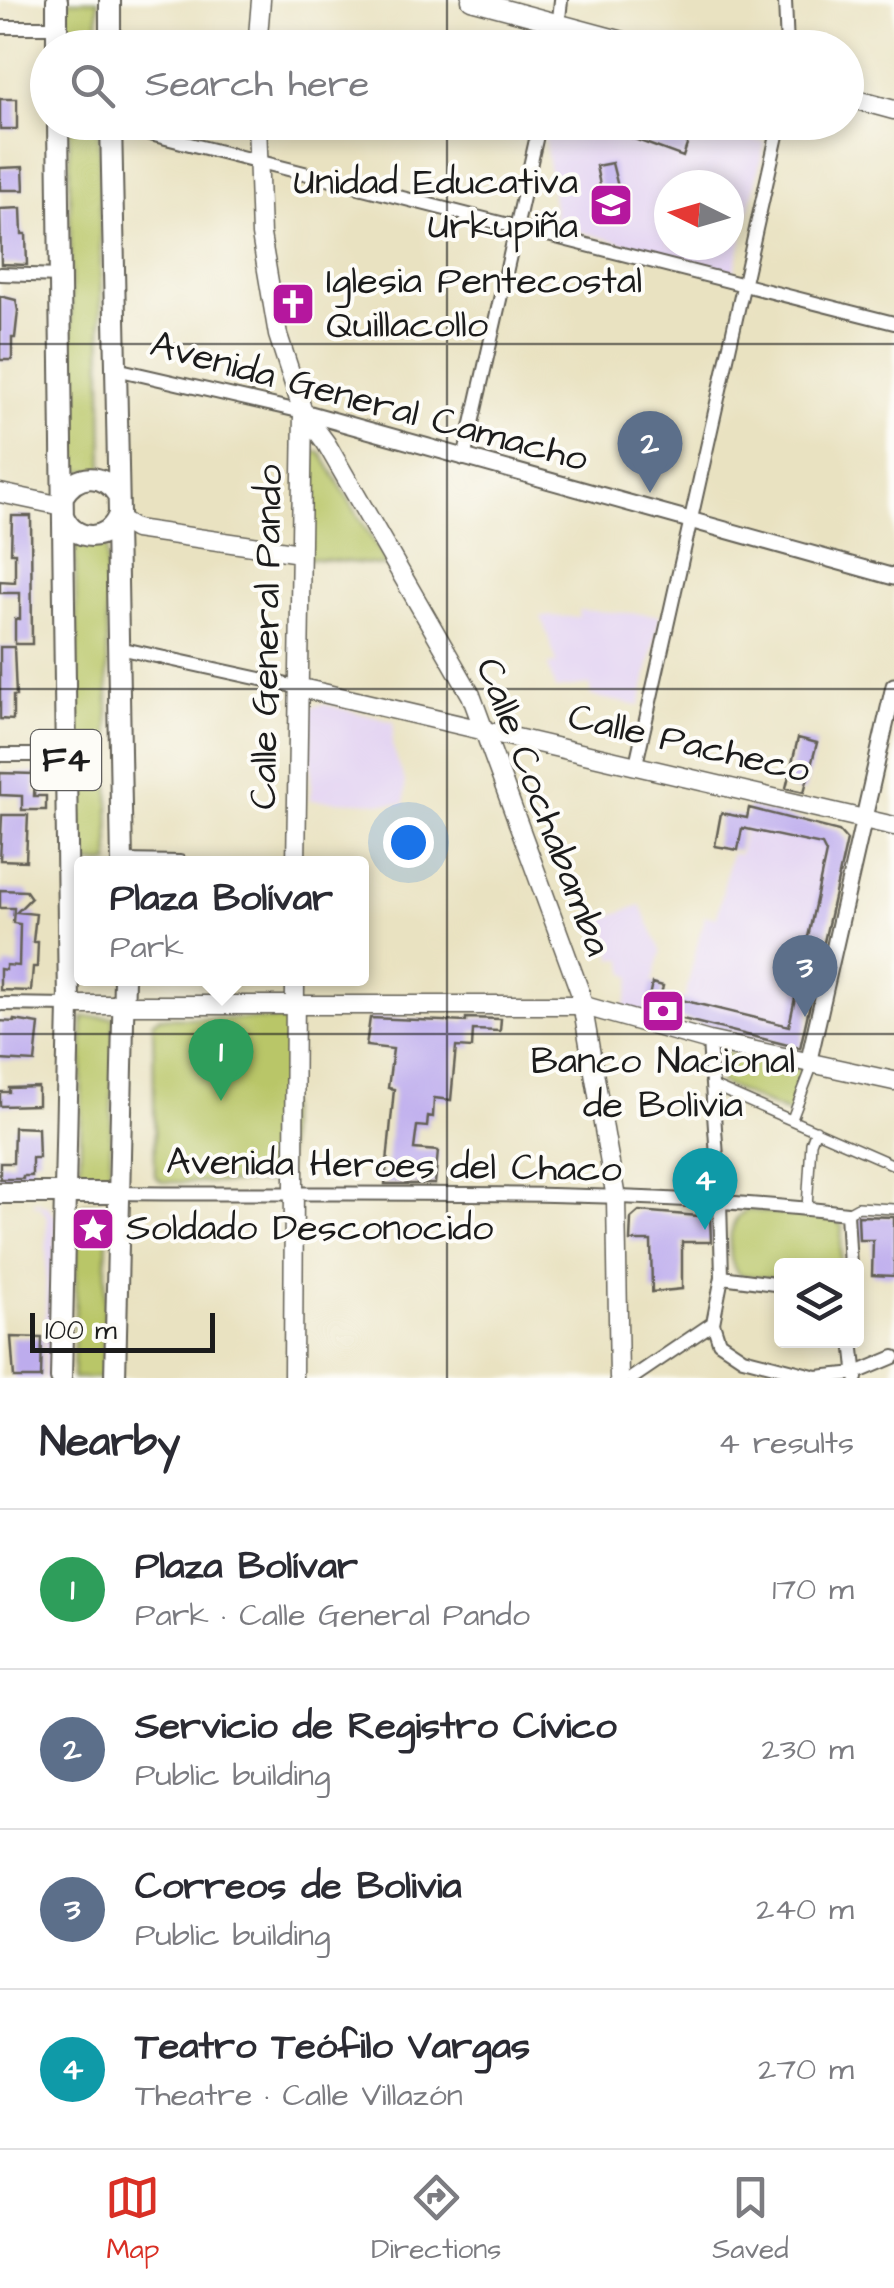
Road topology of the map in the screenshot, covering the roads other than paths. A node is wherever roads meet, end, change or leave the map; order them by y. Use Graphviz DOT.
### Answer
graph roads {
  1 [pos="57,0"];
  2 [pos="110,0"];
  3 [pos="260,0"];
  4 [pos="471,0"];
  5 [pos="562,0"];
  6 [pos="785,0"];
  7 [pos="560,26"];
  8 [pos="0,28"];
  9 [pos="57,30"];
  10 [pos="110,30"];
  11 [pos="259,30"];
  12 [pos="559,30"];
  13 [pos="576,30"];
  14 [pos="786,30"];
  15 [pos="30,33"];
  16 [pos="864,102"];
  17 [pos="894,110"];
  18 [pos="58,140"];
  19 [pos="111,140"];
  20 [pos="176,140"];
  21 [pos="257,140"];
  22 [pos="536,140"];
  23 [pos="776,140"];
  24 [pos="257,160"];
  25 [pos="518,227"];
  26 [pos="0,274"];
  27 [pos="60,276"];
  28 [pos="742,284"];
  29 [pos="894,324"];
  30 [pos="116,370"];
  31 [pos="303,412"];
  32 [pos="464,459"];
  33 [pos="0,493"];
  34 [pos="118,495"];
  35 [pos="62,506"];
  36 [pos="690,520"];
  37 [pos="117,522"];
  38 [pos="300,553"];
  39 [pos="894,577"];
  40 [pos="119,648"];
  41 [pos="297,686"];
  42 [pos="894,686"];
  43 [pos="482,730"];
  44 [pos="0,755"];
  45 [pos="66,756"];
  46 [pos="636,764"];
  47 [pos="864,819"];
  48 [pos="894,826"];
  49 [pos="122,856"];
  50 [pos="296,856"];
  51 [pos="124,986"];
  52 [pos="294,986"];
  53 [pos="0,1004"];
  54 [pos="294,1004"];
  55 [pos="581,1005"];
  56 [pos="68,1006"];
  57 [pos="125,1007"];
  58 [pos="709,1041"];
  59 [pos="810,1064"];
  60 [pos="894,1081"];
  61 [pos="713,1086"];
  62 [pos="792,1119"];
  63 [pos="816,1130"];
  64 [pos="894,1165"];
  65 [pos="121,1193"];
  66 [pos="0,1194"];
  67 [pos="64,1194"];
  68 [pos="292,1195"];
  69 [pos="616,1198"];
  70 [pos="720,1200"];
  71 [pos="807,1208"];
  72 [pos="894,1209"];
  73 [pos="847,1213"];
  74 [pos="850,1258"];
  75 [pos="722,1277"];
  76 [pos="774,1284"];
  77 [pos="713,1324"];
  78 [pos="853,1348"];
  79 [pos="894,1357"];
  80 [pos="856,1376"];
  81 [pos="60,1378"];
  82 [pos="115,1378"];
  83 [pos="293,1378"];
  84 [pos="619,1378"];
  85 [pos="632,1378"];
  86 [pos="817,1378"];
  1 -- 9 [label="main road"];
  2 -- 10 [label="main road"];
  3 -- 11 [label="main road"];
  4 -- 7 [label="main road"];
  5 -- 7 [label="street"];
  6 -- 14 [label="street"];
  7 -- 12 [label="street"];
  7 -- 13 [label="main road"];
  8 -- 15 [label="street"];
  16 -- 17 [label="main road"];
  18 -- 27 [label="main road, F4"];
  19 -- 30 [label="main road, F4"];
  20 -- 24 [label="street"];
  21 -- 24 [label="main road, Calle Cochabamba"];
  22 -- 25 [label="street"];
  23 -- 28 [label="street"];
  24 -- 25 [label="street"];
  24 -- 31 [label="main road, Calle Cochabamba"];
  25 -- 28 [label="street"];
  25 -- 32 [label="street"];
  26 -- 27 [label="street"];
  27 -- 35 [label="main road, F4"];
  28 -- 29 [label="street"];
  28 -- 36 [label="street"];
  30 -- 31 [label="street, Avenida General Camacho"];
  30 -- 34 [label="main road, F4"];
  31 -- 32 [label="street, Avenida General Camacho"];
  31 -- 38 [label="main road, Calle General Pando"];
  31 -- 43 [label="main road, Calle Cochabamba"];
  32 -- 36 [label="street, Avenida General Camacho"];
  33 -- 35 [label="main road"];
  34 -- 35 [label="main road"];
  34 -- 37 [label="main road, F4"];
  35 -- 37 [label="main road"];
  35 -- 45 [label="main road, F4"];
  36 -- 39 [label="street, Avenida General Camacho"];
  36 -- 46 [label="street"];
  37 -- 38 [label="main road"];
  37 -- 40 [label="main road, F4"];
  38 -- 41 [label="main road, Calle General Pando"];
  40 -- 41 [label="street, Calle Pacheco"];
  40 -- 49 [label="main road, F4"];
  41 -- 43 [label="main road, Calle Pacheco"];
  41 -- 50 [label="main road, Calle General Pando"];
  42 -- 47 [label="street"];
  43 -- 46 [label="main road, Calle Pacheco"];
  43 -- 55 [label="main road, Calle Cochabamba"];
  44 -- 45 [label="street"];
  45 -- 56 [label="main road, F4"];
  46 -- 47 [label="main road, Calle Pacheco"];
  47 -- 48 [label="main road, Calle Pacheco"];
  47 -- 59 [label="street"];
  51 -- 57 [label="main road"];
  52 -- 54 [label="main road"];
  53 -- 56 [label="street"];
  54 -- 55 [label="main road"];
  54 -- 57 [label="main road"];
  54 -- 68 [label="main road"];
  55 -- 58 [label="main road"];
  55 -- 69 [label="main road, Calle Cochabamba"];
  56 -- 57 [label="main road"];
  56 -- 67 [label="main road, F4"];
  57 -- 65 [label="main road"];
  58 -- 59 [label="main road"];
  58 -- 61 [label="street"];
  59 -- 60 [label="main road"];
  59 -- 62 [label="street"];
  61 -- 62 [label="street"];
  61 -- 70 [label="street"];
  62 -- 63 [label="street"];
  63 -- 64 [label="street"];
  63 -- 71 [label="street"];
  65 -- 67 [label="main road"];
  65 -- 68 [label="street, Avenida Heroes del Chaco"];
  65 -- 82 [label="main road"];
  66 -- 67 [label="main road"];
  67 -- 81 [label="main road, F4"];
  68 -- 69 [label="street, Avenida Heroes del Chaco"];
  68 -- 83 [label="main road"];
  69 -- 70 [label="street, Avenida Heroes del Chaco"];
  69 -- 84 [label="main road, Calle Cochabamba"];
  70 -- 71 [label="street, Avenida Heroes del Chaco"];
  70 -- 75 [label="street"];
  71 -- 73 [label="street, Avenida Heroes del Chaco"];
  72 -- 73 [label="street"];
  73 -- 74 [label="street"];
  75 -- 76 [label="street"];
  75 -- 77 [label="street"];
  77 -- 85 [label="street"];
  77 -- 86 [label="street"];
  78 -- 80 [label="street"];
  79 -- 80 [label="street"];
  80 -- 86 [label="street"];
}
